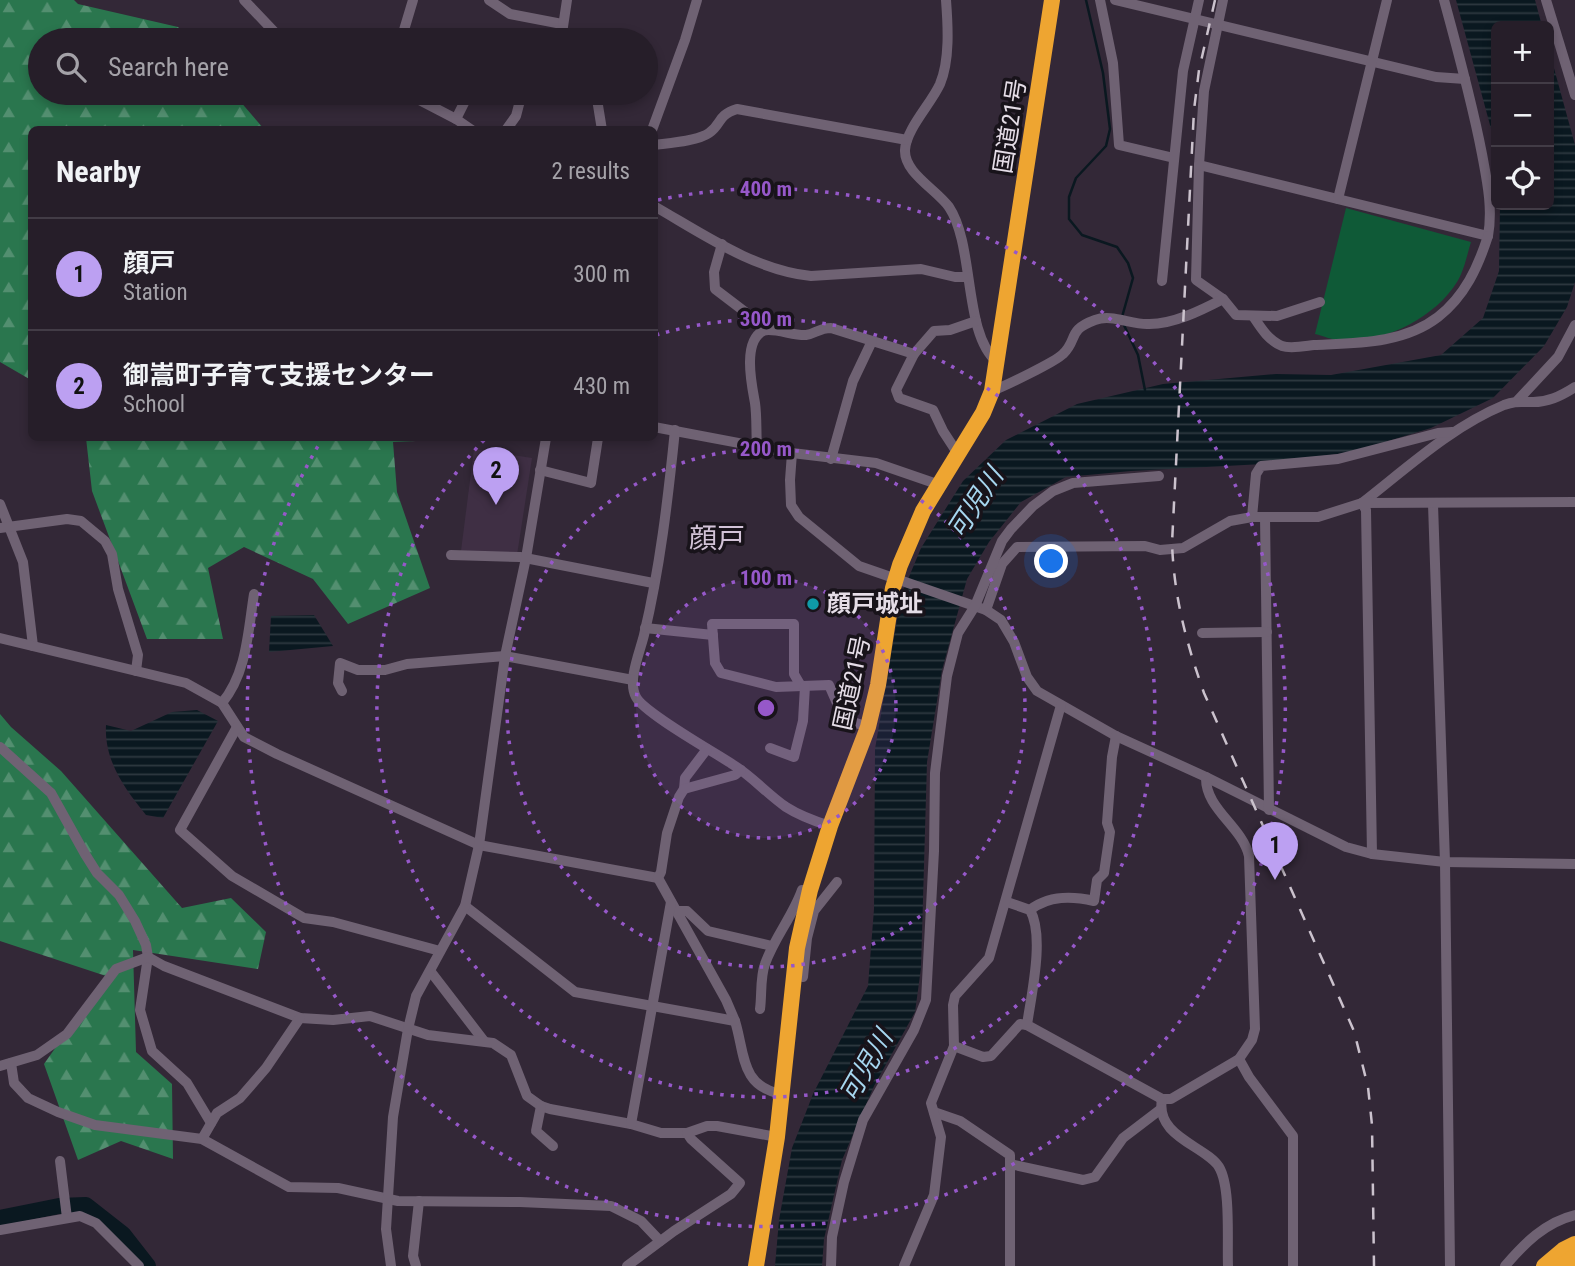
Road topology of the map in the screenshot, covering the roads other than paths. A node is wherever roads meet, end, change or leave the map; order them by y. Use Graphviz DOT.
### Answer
graph roads {
  1 [pos="244,0"];
  2 [pos="413,0"];
  3 [pos="489,0"];
  4 [pos="567,0"];
  5 [pos="697,0"];
  6 [pos="946,0"];
  7 [pos="1052,0"];
  8 [pos="1100,0"];
  9 [pos="1115,0"];
  10 [pos="1199,0"];
  11 [pos="1223,0"];
  12 [pos="1387,0"];
  13 [pos="1444,0"];
  14 [pos="1546,0"];
  15 [pos="1195,19"];
  16 [pos="562,24"];
  17 [pos="1217,24"];
  18 [pos="271,28"];
  19 [pos="405,28"];
  20 [pos="562,28"];
  21 [pos="1372,62"];
  22 [pos="1465,79"];
  23 [pos="1575,95"];
  24 [pos="431,105"];
  25 [pos="463,105"];
  26 [pos="519,105"];
  27 [pos="598,105"];
  28 [pos="456,119"];
  29 [pos="466,126"];
  30 [pos="509,126"];
  31 [pos="601,126"];
  32 [pos="653,126"];
  33 [pos="907,140"];
  34 [pos="658,144"];
  35 [pos="1174,158"];
  36 [pos="1199,165"];
  37 [pos="1338,199"];
  38 [pos="658,208"];
  39 [pos="1488,236"];
  40 [pos="722,244"];
  41 [pos="968,277"];
  42 [pos="1162,281"];
  43 [pos="1223,299"];
  44 [pos="1320,302"];
  45 [pos="1253,316"];
  46 [pos="976,321"];
  47 [pos="1575,326"];
  48 [pos="762,331"];
  49 [pos="872,341"];
  50 [pos="914,354"];
  51 [pos="997,362"];
  52 [pos="1575,387"];
  53 [pos="992,391"];
  54 [pos="1518,400"];
  55 [pos="658,428"];
  56 [pos="675,430"];
  57 [pos="1452,432"];
  58 [pos="545,441"];
  59 [pos="598,441"];
  60 [pos="757,446"];
  61 [pos="960,450"];
  62 [pos="792,453"];
  63 [pos="831,459"];
  64 [pos="540,470"];
  65 [pos="1159,476"];
  66 [pos="937,484"];
  67 [pos="1575,502"];
  68 [pos="1362,503"];
  69 [pos="0,504"];
  70 [pos="1433,504"];
  71 [pos="1252,517"];
  72 [pos="1265,517"];
  73 [pos="4,527"];
  74 [pos="451,555"];
  75 [pos="526,558"];
  76 [pos="900,580"];
  77 [pos="653,583"];
  78 [pos="254,594"];
  79 [pos="980,608"];
  80 [pos="645,628"];
  81 [pos="1267,632"];
  82 [pos="1202,633"];
  83 [pos="713,635"];
  84 [pos="0,638"];
  85 [pos="33,646"];
  86 [pos="505,656"];
  87 [pos="136,671"];
  88 [pos="633,680"];
  89 [pos="803,686"];
  90 [pos="342,691"];
  91 [pos="222,703"];
  92 [pos="1061,705"];
  93 [pos="237,727"];
  94 [pos="868,727"];
  95 [pos="1116,736"];
  96 [pos="0,747"];
  97 [pos="770,748"];
  98 [pos="707,749"];
  99 [pos="741,769"];
  100 [pos="1206,777"];
  101 [pos="684,789"];
  102 [pos="1269,810"];
  103 [pos="830,826"];
  104 [pos="479,845"];
  105 [pos="1372,854"];
  106 [pos="1445,862"];
  107 [pos="1575,864"];
  108 [pos="658,878"];
  109 [pos="837,882"];
  110 [pos="810,890"];
  111 [pos="1007,902"];
  112 [pos="465,906"];
  113 [pos="674,907"];
  114 [pos="810,910"];
  115 [pos="1030,910"];
  116 [pos="772,946"];
  117 [pos="440,951"];
  118 [pos="148,957"];
  119 [pos="431,972"];
  120 [pos="803,977"];
  121 [pos="651,1007"];
  122 [pos="760,1009"];
  123 [pos="300,1018"];
  124 [pos="735,1021"];
  125 [pos="1027,1025"];
  126 [pos="408,1029"];
  127 [pos="484,1041"];
  128 [pos="954,1046"];
  129 [pos="1239,1059"];
  130 [pos="5,1065"];
  131 [pos="781,1094"];
  132 [pos="1161,1104"];
  133 [pos="541,1106"];
  134 [pos="934,1112"];
  135 [pos="211,1123"];
  136 [pos="631,1124"];
  137 [pos="687,1133"];
  138 [pos="777,1137"];
  139 [pos="202,1139"];
  140 [pos="553,1146"];
  141 [pos="60,1161"];
  142 [pos="1010,1164"];
  143 [pos="387,1199"];
  144 [pos="419,1201"];
  145 [pos="1575,1214"];
  146 [pos="68,1218"];
  147 [pos="0,1230"];
  148 [pos="660,1241"];
  149 [pos="1575,1244"];
  150 [pos="1575,1256"];
  151 [pos="139,1266"];
  152 [pos="391,1266"];
  153 [pos="416,1266"];
  154 [pos="627,1266"];
  155 [pos="755,1266"];
  156 [pos="831,1266"];
  157 [pos="904,1266"];
  158 [pos="1010,1266"];
  159 [pos="1228,1266"];
  160 [pos="1293,1266"];
  161 [pos="1450,1266"];
  162 [pos="1505,1266"];
  163 [pos="1544,1266"];
  164 [pos="1561,1266"];
  1 -- 18 [label="street"];
  2 -- 19 [label="street"];
  3 -- 16 [label="street"];
  4 -- 16 [label="street"];
  5 -- 32 [label="street"];
  6 -- 33 [label="street"];
  7 -- 51 [label="highway, 国道21号"];
  8 -- 35 [label="street"];
  9 -- 15 [label="street"];
  10 -- 15 [label="street"];
  11 -- 17 [label="street"];
  12 -- 21 [label="street"];
  13 -- 22 [label="street"];
  14 -- 23 [label="street"];
  15 -- 17 [label="street"];
  15 -- 35 [label="street"];
  16 -- 20 [label="street"];
  17 -- 21 [label="street"];
  17 -- 36 [label="street"];
  21 -- 22 [label="street"];
  21 -- 37 [label="street"];
  22 -- 39 [label="street"];
  24 -- 28 [label="street"];
  25 -- 28 [label="street"];
  26 -- 30 [label="street"];
  27 -- 31 [label="street"];
  28 -- 29 [label="street"];
  33 -- 34 [label="street"];
  33 -- 41 [label="street"];
  35 -- 42 [label="street"];
  36 -- 37 [label="street"];
  36 -- 43 [label="street"];
  37 -- 39 [label="street"];
  38 -- 40 [label="street"];
  39 -- 45 [label="street"];
  40 -- 41 [label="street"];
  40 -- 48 [label="street"];
  41 -- 46 [label="street"];
  43 -- 45 [label="street"];
  43 -- 53 [label="street"];
  44 -- 45 [label="street"];
  46 -- 50 [label="street"];
  46 -- 51 [label="street"];
  47 -- 54 [label="street"];
  48 -- 49 [label="street"];
  48 -- 60 [label="street"];
  49 -- 50 [label="street"];
  49 -- 63 [label="street"];
  50 -- 61 [label="street"];
  51 -- 53 [label="highway, 国道21号"];
  52 -- 54 [label="street"];
  53 -- 61 [label="highway, 国道21号"];
  54 -- 57 [label="street"];
  55 -- 56 [label="street"];
  56 -- 60 [label="street"];
  56 -- 77 [label="street"];
  57 -- 68 [label="street"];
  57 -- 71 [label="street"];
  58 -- 64 [label="street"];
  59 -- 64 [label="street"];
  60 -- 62 [label="street"];
  61 -- 66 [label="highway, 国道21号"];
  62 -- 63 [label="street"];
  62 -- 76 [label="street"];
  63 -- 66 [label="street"];
  64 -- 75 [label="street"];
  65 -- 79 [label="street"];
  66 -- 76 [label="highway, 国道21号"];
  67 -- 70 [label="street"];
  68 -- 70 [label="street"];
  68 -- 72 [label="street"];
  68 -- 105 [label="street"];
  69 -- 73 [label="street"];
  70 -- 106 [label="street"];
  71 -- 72 [label="street"];
  71 -- 79 [label="street"];
  72 -- 81 [label="street"];
  73 -- 85 [label="street"];
  73 -- 87 [label="street"];
  74 -- 75 [label="street"];
  75 -- 77 [label="street"];
  75 -- 86 [label="street"];
  76 -- 79 [label="street"];
  76 -- 94 [label="highway, 国道21号"];
  77 -- 80 [label="street"];
  78 -- 91 [label="street"];
  79 -- 92 [label="street"];
  79 -- 156 [label="street"];
  80 -- 83 [label="street"];
  80 -- 88 [label="street"];
  81 -- 82 [label="street"];
  81 -- 102 [label="street"];
  83 -- 89 [label="street"];
  83 -- 89 [label="street"];
  84 -- 85 [label="street"];
  85 -- 87 [label="street"];
  86 -- 88 [label="street"];
  86 -- 90 [label="street"];
  86 -- 104 [label="street"];
  87 -- 91 [label="street"];
  88 -- 98 [label="street"];
  89 -- 94 [label="street"];
  89 -- 97 [label="street"];
  91 -- 93 [label="street"];
  92 -- 95 [label="street"];
  92 -- 111 [label="street"];
  93 -- 104 [label="street"];
  93 -- 117 [label="street"];
  94 -- 103 [label="highway, 国道21号"];
  95 -- 100 [label="street"];
  95 -- 115 [label="street"];
  96 -- 118 [label="street"];
  98 -- 99 [label="street"];
  98 -- 101 [label="street"];
  99 -- 101 [label="street"];
  99 -- 103 [label="street"];
  100 -- 102 [label="street"];
  100 -- 129 [label="street"];
  101 -- 108 [label="street"];
  102 -- 105 [label="street"];
  103 -- 110 [label="highway, 国道21号"];
  104 -- 108 [label="street"];
  104 -- 112 [label="street"];
  105 -- 106 [label="street"];
  106 -- 107 [label="street"];
  106 -- 161 [label="street"];
  108 -- 113 [label="street"];
  109 -- 114 [label="street"];
  110 -- 114 [label="highway, 国道21号"];
  110 -- 116 [label="street"];
  111 -- 115 [label="street"];
  111 -- 128 [label="street"];
  112 -- 117 [label="street"];
  112 -- 121 [label="street"];
  113 -- 116 [label="street"];
  113 -- 121 [label="street"];
  113 -- 124 [label="street"];
  114 -- 120 [label="street"];
  114 -- 131 [label="highway, 国道21号"];
  115 -- 125 [label="street"];
  116 -- 122 [label="street"];
  117 -- 119 [label="street"];
  118 -- 123 [label="street"];
  118 -- 130 [label="street"];
  118 -- 135 [label="street"];
  119 -- 126 [label="street"];
  119 -- 127 [label="street"];
  121 -- 124 [label="street"];
  121 -- 136 [label="street"];
  123 -- 126 [label="street"];
  123 -- 135 [label="street"];
  124 -- 131 [label="street"];
  125 -- 128 [label="street"];
  125 -- 132 [label="street"];
  126 -- 127 [label="street"];
  126 -- 143 [label="street"];
  127 -- 133 [label="street"];
  128 -- 134 [label="street"];
  129 -- 132 [label="street"];
  129 -- 160 [label="street"];
  130 -- 139 [label="street"];
  131 -- 138 [label="highway, 国道21号"];
  132 -- 142 [label="street"];
  132 -- 159 [label="street"];
  133 -- 136 [label="street"];
  133 -- 140 [label="street"];
  134 -- 142 [label="street"];
  134 -- 157 [label="street"];
  135 -- 139 [label="street"];
  136 -- 137 [label="street"];
  137 -- 138 [label="street"];
  137 -- 148 [label="street"];
  138 -- 155 [label="highway, 国道21号"];
  139 -- 143 [label="street"];
  141 -- 146 [label="street"];
  142 -- 158 [label="street"];
  143 -- 144 [label="street"];
  143 -- 152 [label="street"];
  144 -- 148 [label="street"];
  144 -- 153 [label="street"];
  145 -- 162 [label="street"];
  146 -- 147 [label="street"];
  146 -- 151 [label="street"];
  148 -- 154 [label="street"];
  149 -- 163 [label="highway"];
  150 -- 164 [label="highway"];
}
